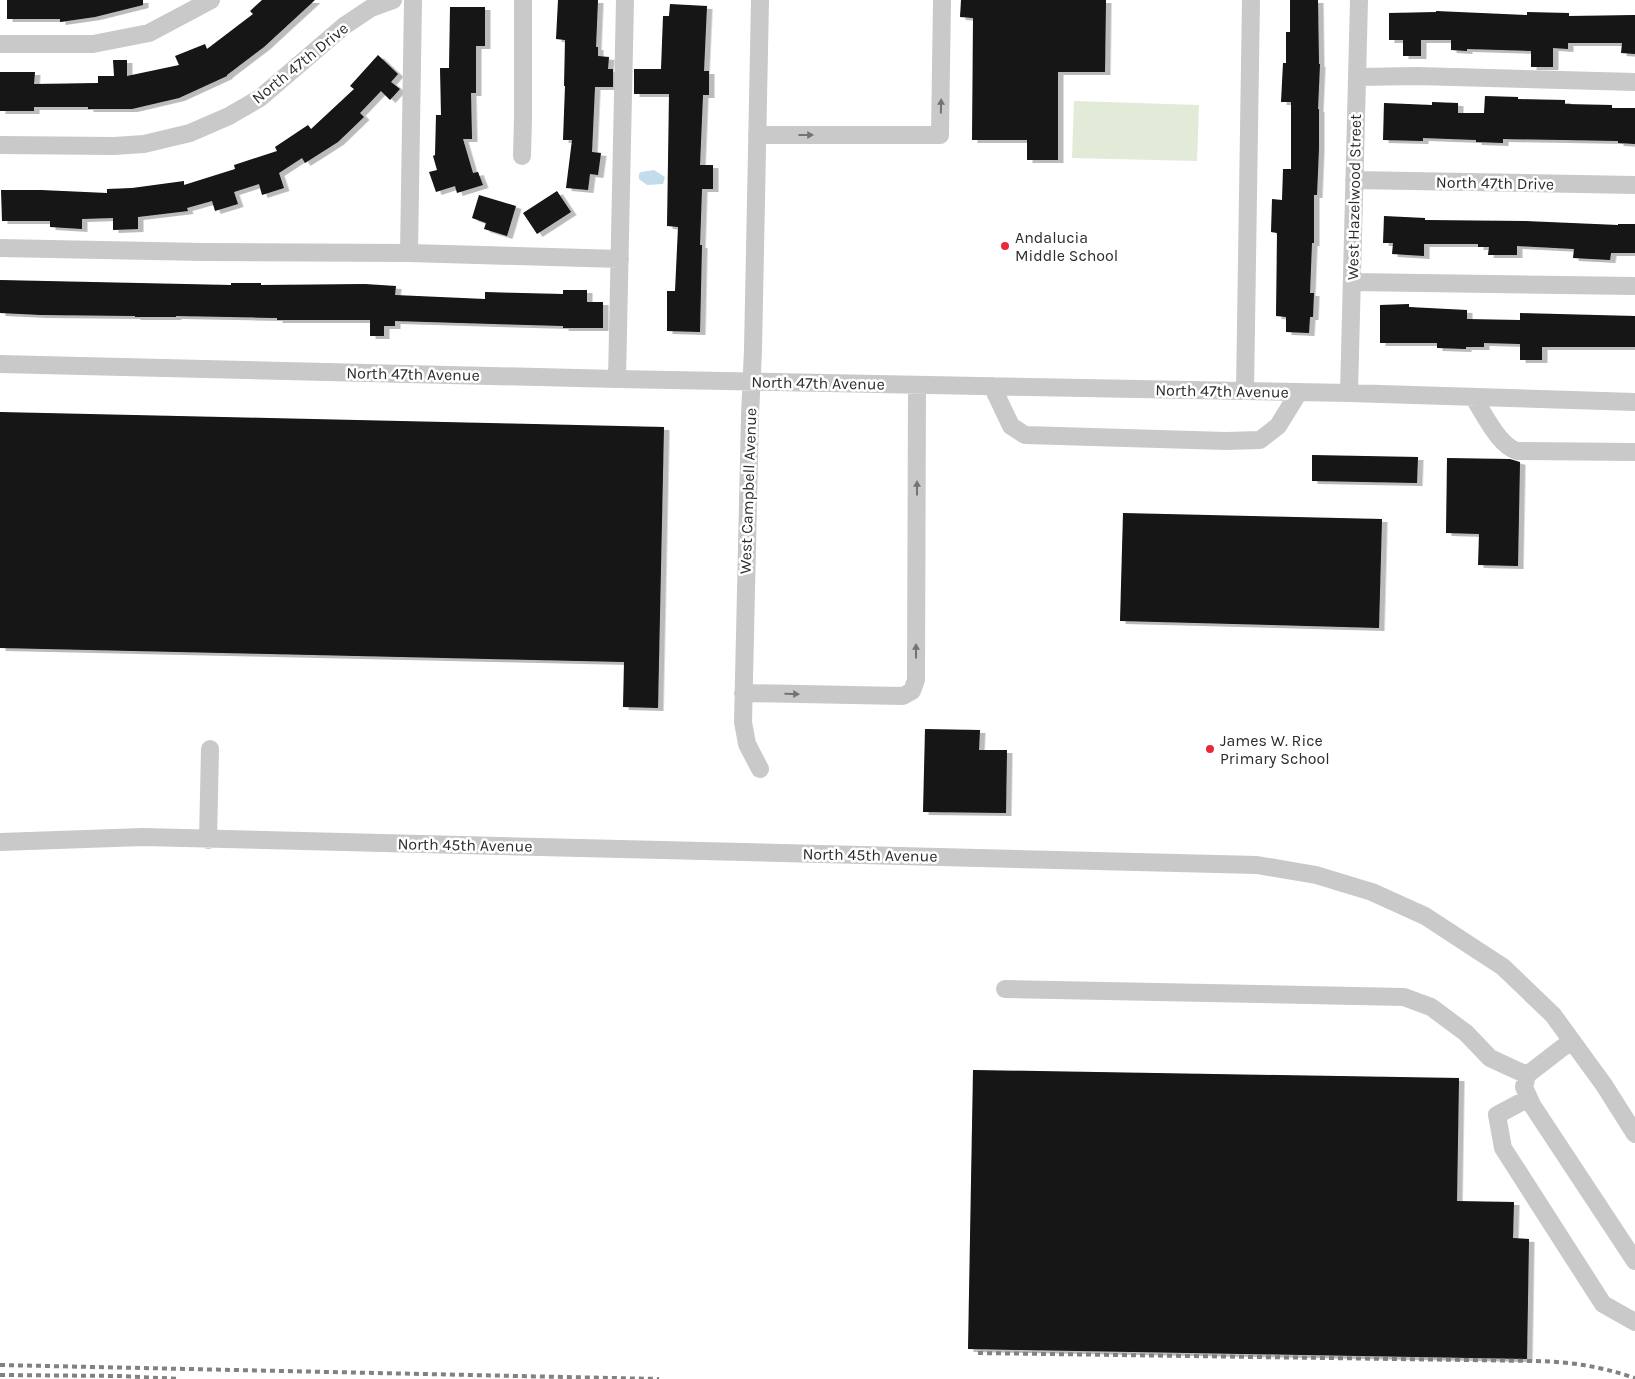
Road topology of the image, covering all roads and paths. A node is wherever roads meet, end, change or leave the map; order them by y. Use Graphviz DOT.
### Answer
graph roads {
  1 [pos="211,0"];
  2 [pos="393,0"];
  3 [pos="413,0"];
  4 [pos="523,0"];
  5 [pos="625,0"];
  6 [pos="760,0"];
  7 [pos="942,0"];
  8 [pos="1251,0"];
  9 [pos="1359,0"];
  10 [pos="0,44"];
  11 [pos="1357,77"];
  12 [pos="1635,82"];
  13 [pos="757,135"];
  14 [pos="0,145"];
  15 [pos="522,156"];
  16 [pos="1354,180"];
  17 [pos="1635,185"];
  18 [pos="0,248"];
  19 [pos="409,253"];
  20 [pos="620,259"];
  21 [pos="1352,282"];
  22 [pos="1635,286"];
  23 [pos="0,364"];
  24 [pos="617,379"];
  25 [pos="752,382"];
  26 [pos="917,385"];
  27 [pos="992,386"];
  28 [pos="1245,391"];
  29 [pos="1299,392"];
  30 [pos="1349,393"];
  31 [pos="1473,397"];
  32 [pos="1635,402"];
  33 [pos="1635,452"];
  34 [pos="743,693"];
  35 [pos="210,749"];
  36 [pos="760,769"];
  37 [pos="208,840"];
  38 [pos="0,842"];
  39 [pos="1005,989"];
  40 [pos="1571,1041"];
  41 [pos="1527,1075"];
  42 [pos="1529,1098"];
  43 [pos="1635,1134"];
  44 [pos="1635,1261"];
  45 [pos="1635,1322"];
  1 -- 10 [label="street"];
  2 -- 14 [label="street, North 47th Drive"];
  3 -- 19 [label="street"];
  4 -- 15 [label="street"];
  5 -- 20 [label="street"];
  6 -- 13 [label="street, West Campbell Avenue"];
  13 -- 7 [label="street, one-way"];
  8 -- 28 [label="street"];
  9 -- 11 [label="street, West Hazelwood Street"];
  11 -- 12 [label="street"];
  11 -- 16 [label="street, West Hazelwood Street"];
  13 -- 25 [label="street, West Campbell Avenue"];
  16 -- 17 [label="street, North 47th Drive"];
  16 -- 21 [label="street, West Hazelwood Street"];
  18 -- 19 [label="street"];
  19 -- 20 [label="street"];
  20 -- 24 [label="street"];
  21 -- 22 [label="street"];
  21 -- 30 [label="street, West Hazelwood Street"];
  23 -- 24 [label="street, North 47th Avenue"];
  24 -- 25 [label="street, North 47th Avenue"];
  25 -- 26 [label="street, North 47th Avenue"];
  25 -- 34 [label="street, West Campbell Avenue"];
  26 -- 27 [label="street, North 47th Avenue"];
  34 -- 26 [label="street, one-way"];
  27 -- 28 [label="street, North 47th Avenue"];
  27 -- 29 [label="street"];
  28 -- 29 [label="street, North 47th Avenue"];
  29 -- 30 [label="street, North 47th Avenue"];
  30 -- 31 [label="street, North 47th Avenue"];
  31 -- 32 [label="street, North 47th Avenue"];
  31 -- 33 [label="street"];
  34 -- 36 [label="street, West Campbell Avenue"];
  35 -- 37 [label="street"];
  37 -- 38 [label="street, North 45th Avenue"];
  37 -- 40 [label="street, North 45th Avenue"];
  39 -- 41 [label="street"];
  40 -- 41 [label="street"];
  40 -- 43 [label="street, North 45th Avenue"];
  41 -- 42 [label="street"];
  42 -- 44 [label="street"];
  42 -- 45 [label="street"];
}
